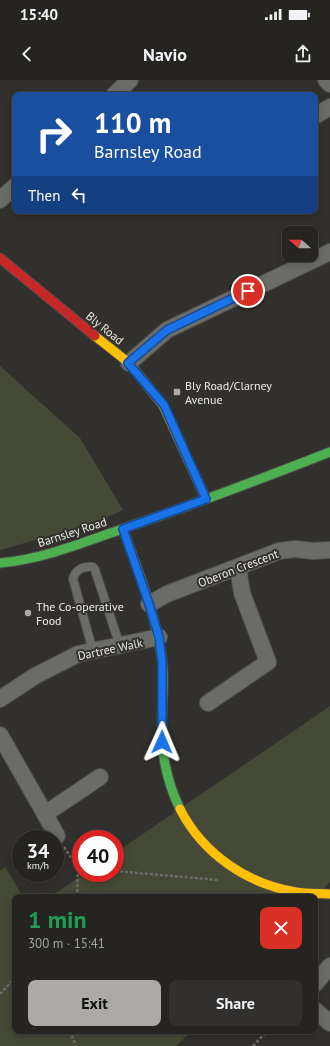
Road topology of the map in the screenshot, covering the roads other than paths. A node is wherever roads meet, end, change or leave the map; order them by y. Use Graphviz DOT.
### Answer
graph roads {
  1 [pos="130,80"];
  2 [pos="326,80"];
  3 [pos="330,84"];
  4 [pos="117,92"];
  5 [pos="330,107"];
  6 [pos="318,114"];
  7 [pos="12,189"];
  8 [pos="0,200"];
  9 [pos="330,252"];
  10 [pos="0,258"];
  11 [pos="128,363"];
  12 [pos="330,452"];
  13 [pos="206,499"];
  14 [pos="123,529"];
  15 [pos="330,550"];
  16 [pos="0,563"];
  17 [pos="238,568"];
  18 [pos="149,604"];
  19 [pos="159,637"];
  20 [pos="120,646"];
  21 [pos="93,651"];
  22 [pos="0,699"];
  23 [pos="208,703"];
  24 [pos="0,735"];
  25 [pos="100,777"];
  26 [pos="45,814"];
  27 [pos="54,830"];
  28 [pos="330,894"];
  29 [pos="330,966"];
  30 [pos="318,980"];
  31 [pos="318,1013"];
  32 [pos="330,1023"];
  1 -- 4 [label="street"];
  2 -- 3 [label="street"];
  5 -- 6 [label="street"];
  7 -- 8 [label="street"];
  9 -- 11 [label="street"];
  10 -- 11 [label="street, Bly Road"];
  11 -- 13 [label="street, Bly Road"];
  12 -- 13 [label="street, Barnsley Road"];
  13 -- 14 [label="street, Barnsley Road"];
  14 -- 16 [label="street, Barnsley Road"];
  14 -- 18 [label="street"];
  15 -- 17 [label="street, Oberon Crescent"];
  17 -- 18 [label="street, Oberon Crescent"];
  17 -- 23 [label="street"];
  18 -- 19 [label="street"];
  19 -- 20 [label="street, Dartree Walk"];
  19 -- 28 [label="street"];
  20 -- 21 [label="street, Dartree Walk"];
  20 -- 21 [label="lane"];
  21 -- 22 [label="street, Dartree Walk"];
  24 -- 26 [label="street"];
  25 -- 26 [label="street"];
  26 -- 27 [label="street"];
  29 -- 30 [label="street"];
  31 -- 32 [label="street"];
}
